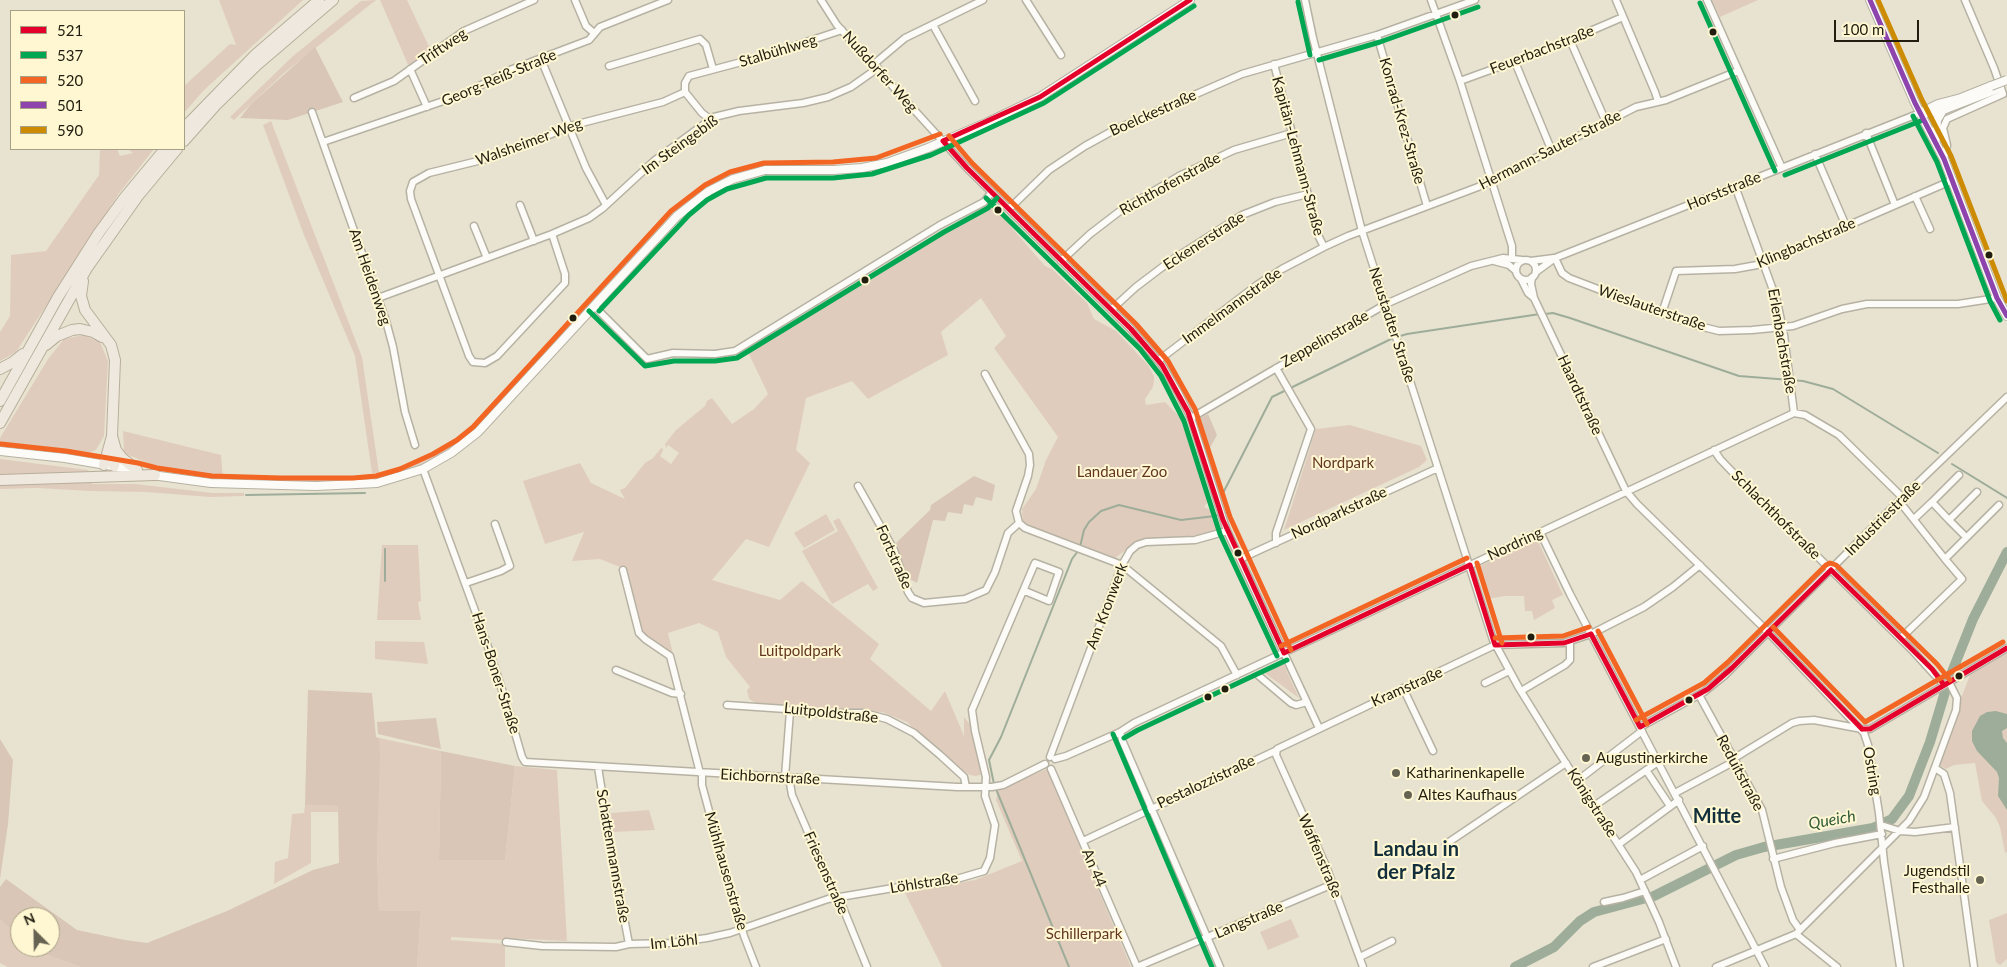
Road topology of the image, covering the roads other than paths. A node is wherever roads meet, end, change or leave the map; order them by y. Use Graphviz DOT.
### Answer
graph roads {
  1 [pos="319,0"];
  2 [pos="333,0"];
  3 [pos="534,0"];
  4 [pos="574,0"];
  5 [pos="668,0"];
  6 [pos="821,0"];
  7 [pos="983,0"];
  8 [pos="1026,0"];
  9 [pos="1190,0"];
  10 [pos="1305,0"];
  11 [pos="1431,0"];
  12 [pos="1475,0"];
  13 [pos="1616,0"];
  14 [pos="1707,0"];
  15 [pos="1870,0"];
  16 [pos="1965,0"];
  17 [pos="656,2"];
  18 [pos="1436,14"];
  19 [pos="1623,17"];
  20 [pos="933,25"];
  21 [pos="842,30"];
  22 [pos="594,33"];
  23 [pos="1377,35"];
  24 [pos="1570,40"];
  25 [pos="1317,53"];
  26 [pos="1061,55"];
  27 [pos="541,59"];
  28 [pos="1515,62"];
  29 [pos="1274,64"];
  30 [pos="609,66"];
  31 [pos="876,66"];
  32 [pos="410,69"];
  33 [pos="713,69"];
  34 [pos="1738,71"];
  35 [pos="2007,80"];
  36 [pos="1460,81"];
  37 [pos="2007,85"];
  38 [pos="685,92"];
  39 [pos="354,98"];
  40 [pos="1962,100"];
  41 [pos="975,101"];
  42 [pos="1658,101"];
  43 [pos="427,107"];
  44 [pos="1943,110"];
  45 [pos="312,112"];
  46 [pos="1920,113"];
  47 [pos="710,119"];
  48 [pos="1606,122"];
  49 [pos="185,127"];
  50 [pos="569,128"];
  51 [pos="1292,133"];
  52 [pos="1866,133"];
  53 [pos="185,140"];
  54 [pos="944,141"];
  55 [pos="1936,141"];
  56 [pos="323,142"];
  57 [pos="1551,149"];
  58 [pos="164,150"];
  59 [pos="176,150"];
  60 [pos="1815,154"];
  61 [pos="1944,159"];
  62 [pos="1782,168"];
  63 [pos="1490,180"];
  64 [pos="1953,180"];
  65 [pos="1735,186"];
  66 [pos="991,192"];
  67 [pos="1308,194"];
  68 [pos="1915,196"];
  69 [pos="1895,204"];
  70 [pos="520,205"];
  71 [pos="606,205"];
  72 [pos="1427,206"];
  73 [pos="1009,209"];
  74 [pos="474,226"];
  75 [pos="1846,226"];
  76 [pos="1930,229"];
  77 [pos="1362,231"];
  78 [pos="552,234"];
  79 [pos="534,241"];
  80 [pos="1324,247"];
  81 [pos="487,258"];
  82 [pos="1556,258"];
  83 [pos="1512,259"];
  84 [pos="1522,260"];
  85 [pos="1061,261"];
  86 [pos="1493,261"];
  87 [pos="1531,261"];
  88 [pos="1764,262"];
  89 [pos="88,268"];
  90 [pos="1516,271"];
  91 [pos="1534,274"];
  92 [pos="440,276"];
  93 [pos="1521,278"];
  94 [pos="378,298"];
  95 [pos="1534,298"];
  96 [pos="1997,298"];
  97 [pos="1386,304"];
  98 [pos="594,306"];
  99 [pos="1112,309"];
  100 [pos="1662,313"];
  101 [pos="2007,316"];
  102 [pos="1782,328"];
  103 [pos="32,344"];
  104 [pos="111,345"];
  105 [pos="38,356"];
  106 [pos="1159,360"];
  107 [pos="1276,368"];
  108 [pos="0,369"];
  109 [pos="985,374"];
  110 [pos="2007,397"];
  111 [pos="4,409"];
  112 [pos="1794,413"];
  113 [pos="1191,418"];
  114 [pos="0,423"];
  115 [pos="112,436"];
  116 [pos="415,445"];
  117 [pos="116,450"];
  118 [pos="1714,450"];
  119 [pos="0,451"];
  120 [pos="109,465"];
  121 [pos="1438,468"];
  122 [pos="422,469"];
  123 [pos="138,470"];
  124 [pos="155,475"];
  125 [pos="1959,475"];
  126 [pos="0,480"];
  127 [pos="858,486"];
  128 [pos="1626,491"];
  129 [pos="1977,492"];
  130 [pos="1901,500"];
  131 [pos="1932,502"];
  132 [pos="1999,505"];
  133 [pos="1914,519"];
  134 [pos="1949,520"];
  135 [pos="1019,523"];
  136 [pos="495,524"];
  137 [pos="1227,531"];
  138 [pos="1540,532"];
  139 [pos="1966,537"];
  140 [pos="1276,543"];
  141 [pos="1240,559"];
  142 [pos="1945,559"];
  143 [pos="1122,565"];
  144 [pos="1470,565"];
  145 [pos="1700,565"];
  146 [pos="623,570"];
  147 [pos="1830,570"];
  148 [pos="466,584"];
  149 [pos="1024,591"];
  150 [pos="1768,632"];
  151 [pos="1591,634"];
  152 [pos="1901,638"];
  153 [pos="1570,642"];
  154 [pos="1495,645"];
  155 [pos="2007,648"];
  156 [pos="1284,653"];
  157 [pos="616,670"];
  158 [pos="1509,671"];
  159 [pos="1236,675"];
  160 [pos="1259,676"];
  161 [pos="1485,683"];
  162 [pos="1947,684"];
  163 [pos="1403,688"];
  164 [pos="1521,691"];
  165 [pos="680,694"];
  166 [pos="1699,695"];
  167 [pos="1307,702"];
  168 [pos="727,705"];
  169 [pos="790,711"];
  170 [pos="1319,728"];
  171 [pos="1641,729"];
  172 [pos="1862,729"];
  173 [pos="1120,732"];
  174 [pos="1277,749"];
  175 [pos="1433,751"];
  176 [pos="1052,758"];
  177 [pos="1734,760"];
  178 [pos="525,762"];
  179 [pos="1658,762"];
  180 [pos="1566,763"];
  181 [pos="1048,766"];
  182 [pos="598,767"];
  183 [pos="1935,768"];
  184 [pos="1646,770"];
  185 [pos="701,773"];
  186 [pos="787,777"];
  187 [pos="1578,781"];
  188 [pos="966,787"];
  189 [pos="992,787"];
  190 [pos="1675,793"];
  191 [pos="1679,800"];
  192 [pos="1594,806"];
  193 [pos="1670,806"];
  194 [pos="1152,808"];
  195 [pos="1955,827"];
  196 [pos="1882,830"];
  197 [pos="1900,831"];
  198 [pos="1083,841"];
  199 [pos="1446,844"];
  200 [pos="1619,844"];
  201 [pos="1703,846"];
  202 [pos="1883,847"];
  203 [pos="1772,856"];
  204 [pos="1640,880"];
  205 [pos="1333,884"];
  206 [pos="1646,892"];
  207 [pos="836,897"];
  208 [pos="1604,902"];
  209 [pos="743,929"];
  210 [pos="1798,932"];
  211 [pos="1208,938"];
  212 [pos="1666,939"];
  213 [pos="1392,941"];
  214 [pos="506,942"];
  215 [pos="629,944"];
  216 [pos="1756,951"];
  217 [pos="1360,957"];
  218 [pos="756,967"];
  219 [pos="867,967"];
  220 [pos="1137,967"];
  221 [pos="1220,967"];
  222 [pos="1363,967"];
  223 [pos="1593,967"];
  224 [pos="1676,967"];
  225 [pos="1716,967"];
  226 [pos="1765,967"];
  227 [pos="1837,967"];
  228 [pos="1900,967"];
  229 [pos="1974,967"];
  1 -- 49 [label="highway"];
  2 -- 53 [label="highway"];
  3 -- 32 [label="street, Triftweg"];
  4 -- 22 [label="street"];
  5 -- 17 [label="street, Georg-Reiß-Straße"];
  6 -- 21 [label="street, Nußdorfer Weg"];
  7 -- 20 [label="street, Im Steingebiß"];
  8 -- 26 [label="street"];
  9 -- 54 [label="street"];
  10 -- 25 [label="street, Neustadter Straße"];
  11 -- 18 [label="street"];
  12 -- 18 [label="street, Boelckestraße"];
  13 -- 19 [label="street"];
  14 -- 34 [label="street"];
  15 -- 46 [label="street"];
  16 -- 61 [label="street"];
  17 -- 22 [label="street, Georg-Reiß-Straße"];
  18 -- 23 [label="street, Boelckestraße"];
  18 -- 36 [label="street"];
  19 -- 24 [label="street, Feuerbachstraße"];
  19 -- 42 [label="street"];
  20 -- 31 [label="street, Im Steingebiß"];
  20 -- 41 [label="street"];
  21 -- 31 [label="street, Nußdorfer Weg"];
  21 -- 33 [label="street, Stalbühlweg"];
  22 -- 27 [label="street, Georg-Reiß-Straße"];
  23 -- 25 [label="street, Boelckestraße"];
  23 -- 72 [label="street, Konrad-Krez-Straße"];
  24 -- 28 [label="street, Feuerbachstraße"];
  24 -- 48 [label="street"];
  25 -- 29 [label="street, Boelckestraße"];
  25 -- 77 [label="street, Neustadter Straße"];
  27 -- 43 [label="street, Georg-Reiß-Straße"];
  27 -- 50 [label="street"];
  28 -- 36 [label="street, Feuerbachstraße"];
  28 -- 57 [label="street"];
  29 -- 51 [label="street, Kapitän-Lehmann-Straße"];
  29 -- 73 [label="street, Boelckestraße"];
  30 -- 33 [label="street"];
  31 -- 47 [label="street, Im Steingebiß"];
  31 -- 54 [label="street, Nußdorfer Weg"];
  32 -- 39 [label="street, Triftweg"];
  32 -- 43 [label="street"];
  33 -- 38 [label="street, Stalbühlweg"];
  34 -- 42 [label="street, Hermann-Sauter-Straße"];
  34 -- 62 [label="street"];
  35 -- 40 [label="street, Horststraße, bridge"];
  36 -- 63 [label="street"];
  37 -- 40 [label="street, Horststraße"];
  38 -- 47 [label="street"];
  38 -- 50 [label="street, Walsheimer Weg"];
  40 -- 44 [label="street, Horststraße"];
  40 -- 46 [label="street, Horststraße"];
  42 -- 48 [label="street, Hermann-Sauter-Straße"];
  43 -- 56 [label="street, Georg-Reiß-Straße"];
  44 -- 46 [label="street, Horststraße"];
  44 -- 55 [label="street"];
  45 -- 56 [label="street, Am Heidenweg"];
  46 -- 52 [label="street, Horststraße"];
  46 -- 55 [label="street"];
  47 -- 71 [label="street, Im Steingebiß"];
  48 -- 57 [label="street, Hermann-Sauter-Straße"];
  50 -- 71 [label="street"];
  50 -- 92 [label="street, Walsheimer Weg"];
  51 -- 67 [label="street, Kapitän-Lehmann-Straße"];
  51 -- 85 [label="street, Richthofenstraße"];
  52 -- 60 [label="street, Horststraße"];
  52 -- 69 [label="street"];
  54 -- 66 [label="street, Nußdorfer Weg"];
  54 -- 98 [label="street"];
  55 -- 61 [label="street"];
  56 -- 94 [label="street, Am Heidenweg"];
  57 -- 63 [label="street, Hermann-Sauter-Straße"];
  58 -- 103 [label="highway"];
  59 -- 89 [label="highway"];
  60 -- 62 [label="street, Horststraße"];
  60 -- 75 [label="street"];
  61 -- 64 [label="street"];
  62 -- 65 [label="street, Horststraße"];
  63 -- 72 [label="street, Hermann-Sauter-Straße"];
  63 -- 83 [label="street"];
  64 -- 68 [label="street, Klingbachstraße"];
  64 -- 96 [label="street"];
  65 -- 82 [label="street, Horststraße"];
  65 -- 88 [label="street, Erlenbachstraße"];
  66 -- 73 [label="street, Nußdorfer Weg"];
  66 -- 98 [label="street"];
  67 -- 80 [label="street, Kapitän-Lehmann-Straße"];
  67 -- 99 [label="street, Eckenerstraße"];
  68 -- 69 [label="street, Klingbachstraße"];
  68 -- 76 [label="street"];
  69 -- 75 [label="street, Klingbachstraße"];
  70 -- 79 [label="street"];
  71 -- 78 [label="street, Im Steingebiß"];
  72 -- 77 [label="street, Hermann-Sauter-Straße"];
  73 -- 85 [label="street, Nußdorfer Weg"];
  74 -- 81 [label="street"];
  75 -- 88 [label="street, Klingbachstraße"];
  77 -- 80 [label="street, Immelmannstraße"];
  77 -- 97 [label="street, Neustadter Straße"];
  78 -- 79 [label="street, Im Steingebiß"];
  78 -- 92 [label="street"];
  79 -- 81 [label="street, Im Steingebiß"];
  80 -- 106 [label="street, Immelmannstraße"];
  81 -- 92 [label="street, Im Steingebiß"];
  82 -- 87 [label="street, Horststraße"];
  82 -- 91 [label="street, Horststraße"];
  82 -- 100 [label="street, Wieslauterstraße"];
  83 -- 84 [label="street, Zeppelinstraße"];
  83 -- 86 [label="street, Zeppelinstraße"];
  84 -- 87 [label="street, Horststraße"];
  84 -- 90 [label="street"];
  85 -- 99 [label="street, Nußdorfer Weg"];
  86 -- 90 [label="street"];
  86 -- 97 [label="street, Zeppelinstraße"];
  87 -- 91 [label="street"];
  88 -- 100 [label="street, Klingbachstraße"];
  88 -- 102 [label="street, Erlenbachstraße"];
  89 -- 104 [label="highway"];
  89 -- 105 [label="highway"];
  90 -- 93 [label="street"];
  91 -- 93 [label="street, Horststraße"];
  91 -- 95 [label="street, Haardtstraße"];
  92 -- 94 [label="street, Im Steingebiß"];
  93 -- 95 [label="street, Haardtstraße"];
  94 -- 116 [label="street, Am Heidenweg"];
  95 -- 128 [label="street, Haardtstraße"];
  96 -- 101 [label="street"];
  96 -- 102 [label="street, Wieslauterstraße"];
  97 -- 107 [label="street, Zeppelinstraße"];
  97 -- 121 [label="street, Neustadter Straße"];
  98 -- 122 [label="street"];
  99 -- 106 [label="street, Nußdorfer Weg"];
  100 -- 102 [label="street, Wieslauterstraße"];
  102 -- 112 [label="street, Erlenbachstraße"];
  103 -- 108 [label="highway"];
  103 -- 111 [label="highway"];
  104 -- 105 [label="highway"];
  104 -- 115 [label="highway"];
  105 -- 111 [label="highway"];
  106 -- 113 [label="street, Nußdorfer Weg"];
  107 -- 113 [label="street, Zeppelinstraße"];
  107 -- 140 [label="street"];
  109 -- 135 [label="street"];
  110 -- 130 [label="street, Industriestraße"];
  111 -- 114 [label="highway"];
  112 -- 118 [label="street, Nordring"];
  112 -- 130 [label="street"];
  113 -- 137 [label="street, Nußdorfer Weg"];
  115 -- 117 [label="highway"];
  115 -- 120 [label="highway"];
  117 -- 120 [label="highway"];
  117 -- 123 [label="highway"];
  118 -- 128 [label="street, Nordring"];
  118 -- 147 [label="street, Schlachthofstraße"];
  119 -- 120 [label="street"];
  120 -- 123 [label="street"];
  121 -- 140 [label="street, Nordparkstraße"];
  121 -- 144 [label="street, Neustadter Straße"];
  122 -- 124 [label="street"];
  122 -- 148 [label="street, Hans-Boner-Straße"];
  123 -- 124 [label="street"];
  124 -- 126 [label="highway"];
  125 -- 131 [label="street"];
  127 -- 135 [label="street, Fortstraße"];
  128 -- 138 [label="street, Nordring"];
  128 -- 145 [label="street, Ostring"];
  129 -- 134 [label="street"];
  130 -- 133 [label="street"];
  130 -- 147 [label="street, Industriestraße"];
  131 -- 133 [label="street"];
  131 -- 134 [label="street"];
  132 -- 139 [label="street"];
  133 -- 142 [label="street"];
  134 -- 139 [label="street"];
  135 -- 143 [label="street"];
  136 -- 148 [label="street"];
  137 -- 141 [label="street, Nußdorfer Weg"];
  137 -- 143 [label="street, Am Kronwerk"];
  138 -- 144 [label="street, Nordring"];
  138 -- 151 [label="street"];
  139 -- 142 [label="street"];
  140 -- 141 [label="street, Nordparkstraße"];
  141 -- 156 [label="street, Nußdorfer Weg"];
  142 -- 152 [label="street"];
  143 -- 159 [label="street"];
  143 -- 176 [label="street, Am Kronwerk"];
  144 -- 154 [label="street, Neustadter Straße"];
  144 -- 156 [label="street, Nordring"];
  145 -- 150 [label="street, Ostring"];
  145 -- 151 [label="street"];
  146 -- 165 [label="street, Mühlhausenstraße"];
  147 -- 150 [label="street, Industriestraße"];
  147 -- 152 [label="street, Schlachthofstraße"];
  148 -- 178 [label="street, Hans-Boner-Straße"];
  149 -- 149 [label="street"];
  149 -- 189 [label="street"];
  150 -- 166 [label="street, Industriestraße"];
  150 -- 172 [label="street, Ostring"];
  151 -- 153 [label="street"];
  151 -- 171 [label="street"];
  152 -- 162 [label="street, Schlachthofstraße"];
  153 -- 154 [label="street"];
  153 -- 164 [label="street"];
  154 -- 158 [label="street, Königstraße"];
  154 -- 163 [label="street, Kramstraße"];
  155 -- 162 [label="street"];
  156 -- 159 [label="street, Nordring"];
  156 -- 167 [label="street, Nußdorfer Weg"];
  157 -- 165 [label="street"];
  158 -- 161 [label="street"];
  158 -- 164 [label="street, Königstraße"];
  159 -- 173 [label="street, Nordring"];
  160 -- 167 [label="street"];
  162 -- 172 [label="street"];
  162 -- 183 [label="street, Schlachthofstraße"];
  163 -- 170 [label="street, Kramstraße"];
  163 -- 175 [label="street"];
  164 -- 180 [label="street, Königstraße"];
  165 -- 185 [label="street, Mühlhausenstraße"];
  166 -- 171 [label="street, Industriestraße"];
  166 -- 177 [label="street, Reduitstraße"];
  167 -- 170 [label="street, Nußdorfer Weg"];
  168 -- 169 [label="street, Luitpoldstraße"];
  169 -- 186 [label="street, Friesenstraße"];
  169 -- 188 [label="street, Luitpoldstraße"];
  170 -- 174 [label="street, Pestalozzistraße"];
  171 -- 179 [label="street"];
  171 -- 187 [label="street, Industriestraße"];
  172 -- 177 [label="street"];
  172 -- 196 [label="street, Ostring"];
  173 -- 176 [label="street, Nordring"];
  173 -- 194 [label="street"];
  174 -- 194 [label="street, Pestalozzistraße"];
  174 -- 205 [label="street, Waffenstraße"];
  176 -- 181 [label="street"];
  177 -- 190 [label="street"];
  177 -- 203 [label="street, Reduitstraße"];
  178 -- 182 [label="street, Eichbornstraße"];
  179 -- 184 [label="street"];
  179 -- 190 [label="street"];
  180 -- 187 [label="street, Königstraße"];
  180 -- 199 [label="street"];
  181 -- 189 [label="street, Eichbornstraße"];
  181 -- 198 [label="street, An 44"];
  182 -- 185 [label="street, Eichbornstraße"];
  182 -- 215 [label="street, Schattenmannstraße"];
  183 -- 195 [label="street"];
  183 -- 197 [label="street, Schlachthofstraße"];
  184 -- 192 [label="street"];
  184 -- 193 [label="street"];
  185 -- 186 [label="street, Eichbornstraße"];
  185 -- 209 [label="street, Mühlhausenstraße"];
  186 -- 188 [label="street, Eichbornstraße"];
  186 -- 207 [label="street, Friesenstraße"];
  187 -- 192 [label="street, Königstraße"];
  188 -- 189 [label="street, Eichbornstraße"];
  189 -- 207 [label="street, Löhlstraße"];
  190 -- 191 [label="street"];
  191 -- 193 [label="street"];
  191 -- 201 [label="street"];
  192 -- 200 [label="street, Königstraße"];
  193 -- 200 [label="street"];
  194 -- 198 [label="street, Pestalozzistraße"];
  194 -- 211 [label="street"];
  195 -- 197 [label="street"];
  195 -- 229 [label="street"];
  196 -- 197 [label="street"];
  196 -- 202 [label="street, Ostring"];
  196 -- 203 [label="street"];
  197 -- 202 [label="street, Schlachthofstraße"];
  198 -- 220 [label="street, An 44"];
  200 -- 204 [label="street, Königstraße"];
  201 -- 204 [label="street"];
  201 -- 216 [label="street"];
  202 -- 210 [label="street, Schlachthofstraße"];
  202 -- 228 [label="street, Ostring"];
  203 -- 210 [label="street, Reduitstraße"];
  204 -- 206 [label="street, Königstraße"];
  205 -- 211 [label="street, Langstraße"];
  205 -- 217 [label="street, Waffenstraße"];
  206 -- 208 [label="street"];
  206 -- 212 [label="street, Königstraße"];
  207 -- 209 [label="street, Im Löhl"];
  207 -- 219 [label="street, Friesenstraße"];
  209 -- 215 [label="street, Im Löhl"];
  209 -- 218 [label="street, Mühlhausenstraße"];
  210 -- 216 [label="street"];
  210 -- 227 [label="street"];
  211 -- 220 [label="street, Langstraße"];
  211 -- 221 [label="street"];
  212 -- 223 [label="street"];
  212 -- 224 [label="street, Königstraße"];
  213 -- 217 [label="street"];
  214 -- 215 [label="street, Im Löhl"];
  216 -- 225 [label="street"];
  216 -- 226 [label="street"];
  217 -- 222 [label="street, Waffenstraße"];
}
